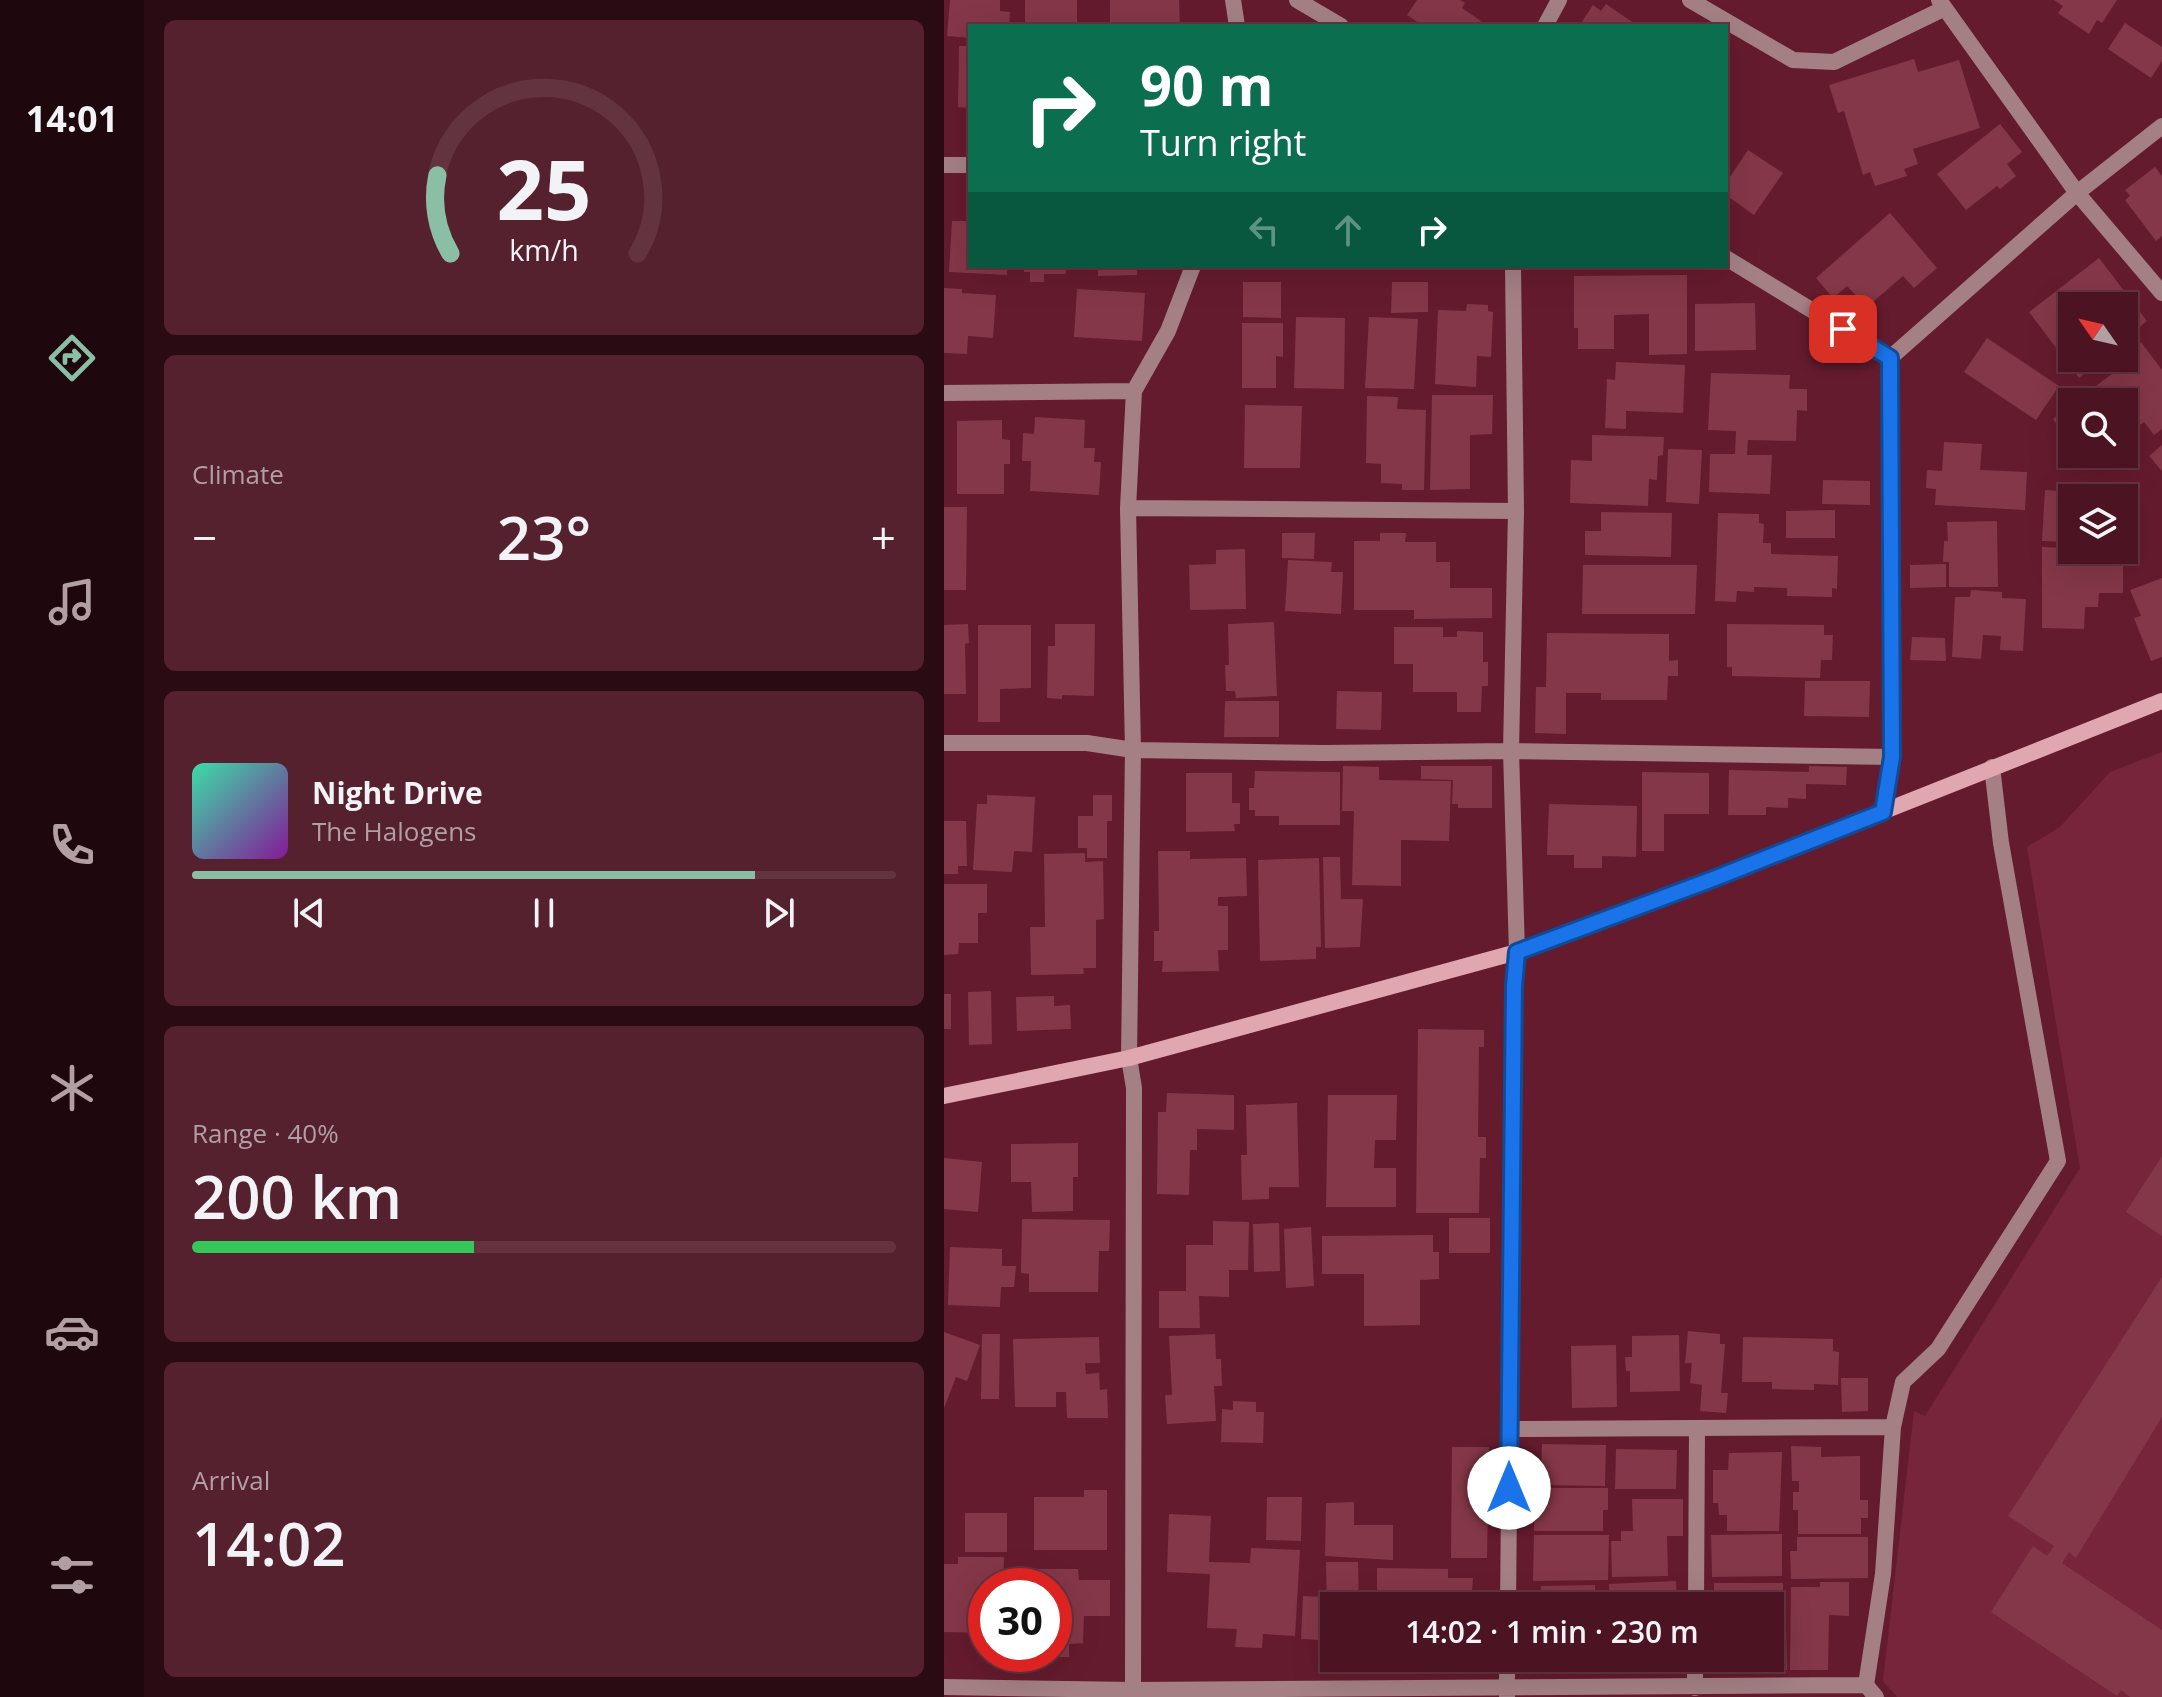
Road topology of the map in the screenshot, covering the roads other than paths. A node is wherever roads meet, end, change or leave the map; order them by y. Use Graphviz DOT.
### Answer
graph roads {
  1 [pos="1233,0"];
  2 [pos="1297,0"];
  3 [pos="1559,0"];
  4 [pos="1690,0"];
  5 [pos="1941,4"];
  6 [pos="1237,24"];
  7 [pos="1338,24"];
  8 [pos="1546,24"];
  9 [pos="2162,126"];
  10 [pos="944,165"];
  11 [pos="968,165"];
  12 [pos="2077,193"];
  13 [pos="1728,259"];
  14 [pos="1192,268"];
  15 [pos="1513,268"];
  16 [pos="2162,293"];
  17 [pos="1890,358"];
  18 [pos="1134,391"];
  19 [pos="944,393"];
  20 [pos="1128,508"];
  21 [pos="1516,511"];
  22 [pos="2162,701"];
  23 [pos="944,743"];
  24 [pos="1133,750"];
  25 [pos="1511,751"];
  26 [pos="1892,757"];
  27 [pos="1992,767"];
  28 [pos="1883,812"];
  29 [pos="1517,952"];
  30 [pos="1129,1058"];
  31 [pos="944,1096"];
  32 [pos="1893,1427"];
  33 [pos="1697,1428"];
  34 [pos="1510,1429"];
  35 [pos="1508,1592"];
  36 [pos="1696,1592"];
  37 [pos="1507,1672"];
  38 [pos="1695,1672"];
  39 [pos="944,1687"];
  40 [pos="1695,1688"];
  41 [pos="1871,1691"];
  42 [pos="1133,1693"];
  43 [pos="1507,1693"];
  1 -- 6 [label="street"];
  2 -- 7 [label="street"];
  3 -- 8 [label="street"];
  4 -- 5 [label="street"];
  5 -- 12 [label="street"];
  9 -- 12 [label="street"];
  10 -- 11 [label="street"];
  12 -- 16 [label="street"];
  12 -- 17 [label="street"];
  13 -- 17 [label="street"];
  14 -- 18 [label="street"];
  15 -- 21 [label="street"];
  17 -- 26 [label="street"];
  18 -- 19 [label="street"];
  18 -- 20 [label="street"];
  20 -- 21 [label="street"];
  20 -- 24 [label="street"];
  21 -- 25 [label="street"];
  22 -- 27 [label="street"];
  23 -- 24 [label="street"];
  24 -- 25 [label="street"];
  24 -- 30 [label="street"];
  25 -- 26 [label="street"];
  25 -- 29 [label="street"];
  26 -- 28 [label="street"];
  27 -- 28 [label="street"];
  27 -- 32 [label="street"];
  28 -- 29 [label="street"];
  29 -- 30 [label="street"];
  29 -- 34 [label="street"];
  30 -- 31 [label="street"];
  30 -- 42 [label="street"];
  32 -- 33 [label="street"];
  32 -- 41 [label="street"];
  33 -- 34 [label="street"];
  33 -- 36 [label="street"];
  34 -- 35 [label="street"];
  37 -- 43 [label="street"];
  38 -- 40 [label="street"];
  39 -- 42 [label="street"];
  40 -- 41 [label="street"];
  40 -- 43 [label="street"];
  42 -- 43 [label="street"];
}
